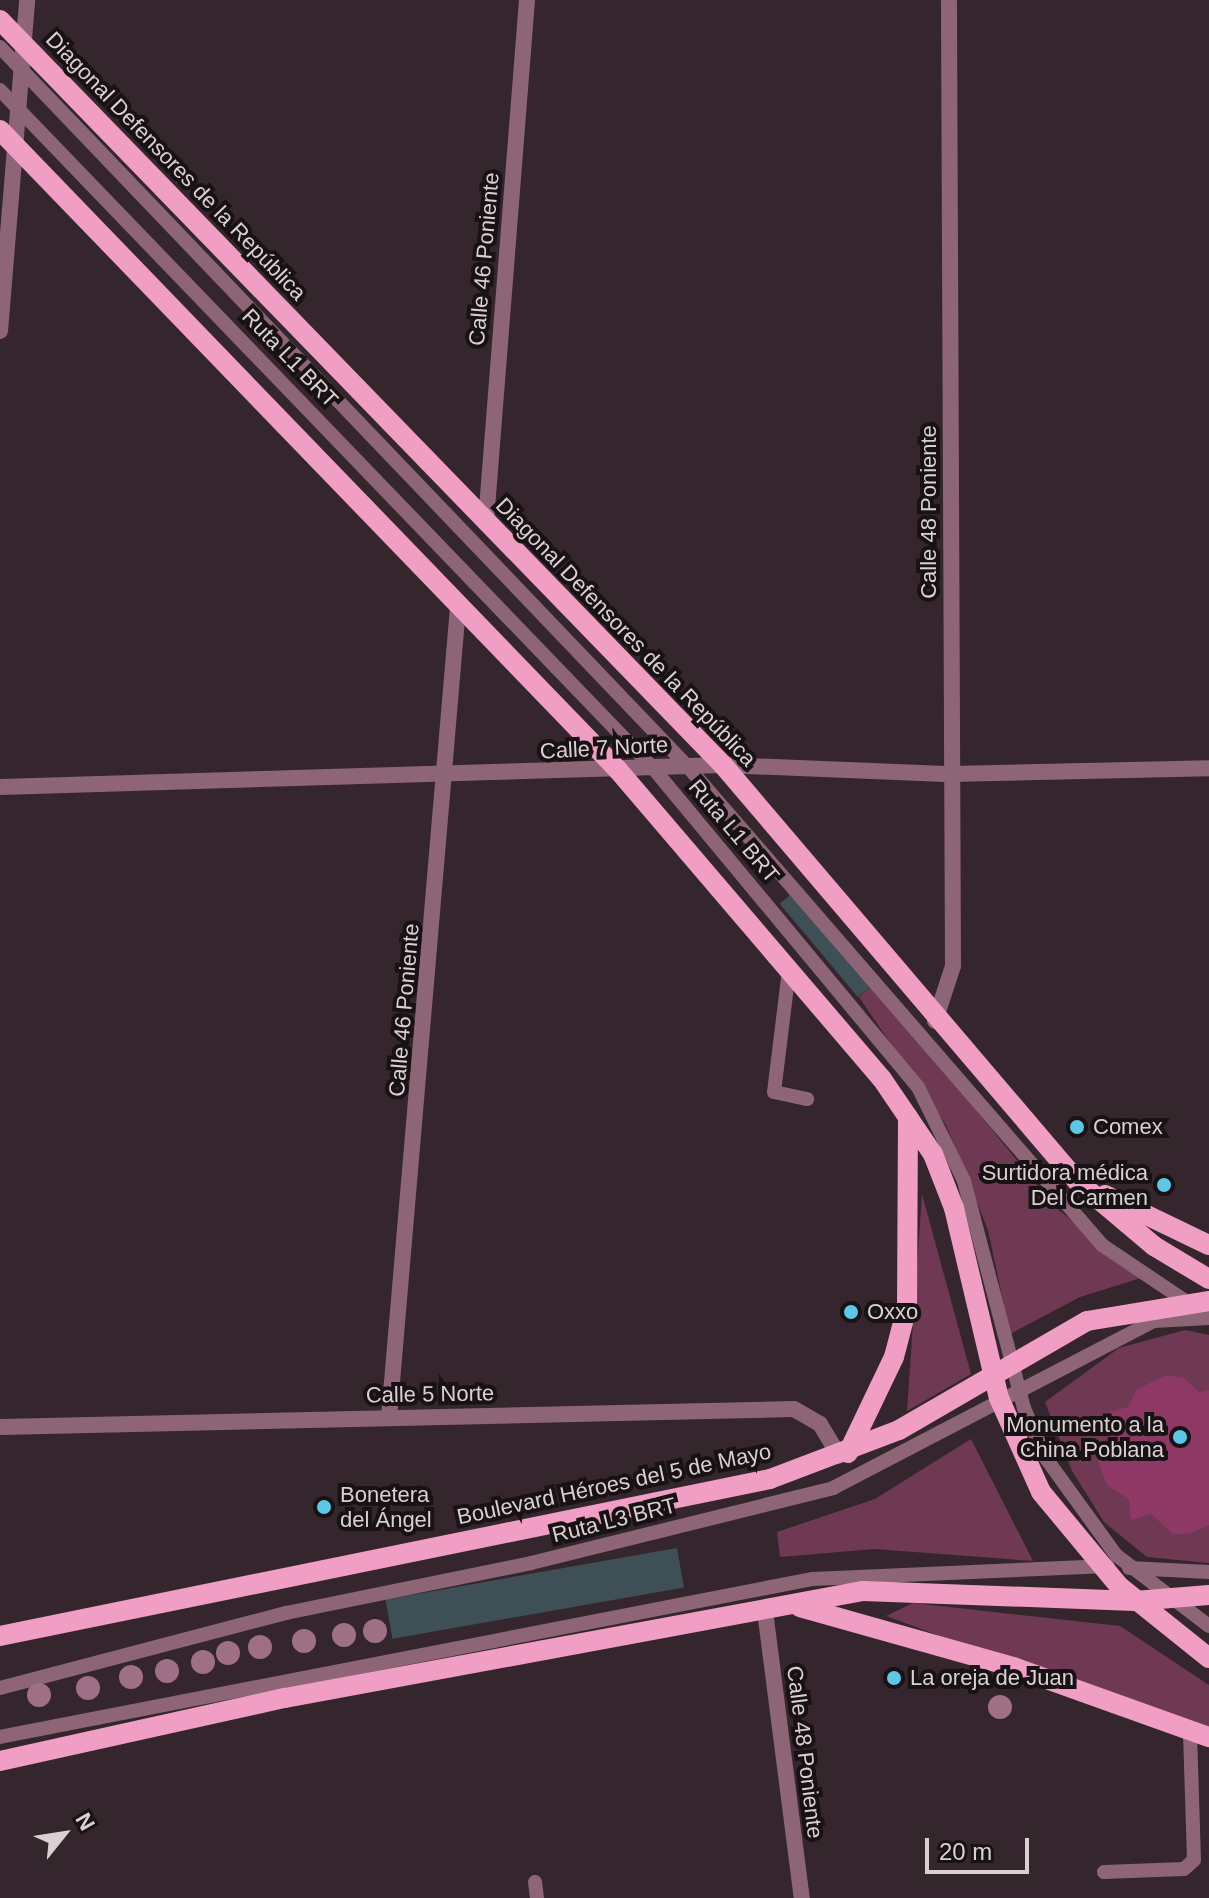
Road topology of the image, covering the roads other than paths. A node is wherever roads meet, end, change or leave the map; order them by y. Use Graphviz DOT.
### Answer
graph roads {
  1 [pos="27,0"];
  2 [pos="527,0"];
  3 [pos="949,0"];
  4 [pos="0,20"];
  5 [pos="23,42"];
  6 [pos="0,47"];
  7 [pos="23,69"];
  8 [pos="0,90"];
  9 [pos="21,111"];
  10 [pos="0,130"];
  11 [pos="20,149"];
  12 [pos="0,331"];
  13 [pos="486,521"];
  14 [pos="458,607"];
  15 [pos="723,765"];
  16 [pos="688,767"];
  17 [pos="653,768"];
  18 [pos="1209,768"];
  19 [pos="618,770"];
  20 [pos="951,774"];
  21 [pos="447,777"];
  22 [pos="0,787"];
  23 [pos="789,970"];
  24 [pos="935,1021"];
  25 [pos="807,1099"];
  26 [pos="908,1117"];
  27 [pos="1077,1181"];
  28 [pos="1209,1245"];
  29 [pos="1209,1279"];
  30 [pos="1209,1301"];
  31 [pos="1187,1304"];
  32 [pos="1209,1318"];
  33 [pos="1013,1362"];
  34 [pos="992,1375"];
  35 [pos="1020,1388"];
  36 [pos="999,1398"];
  37 [pos="389,1417"];
  38 [pos="0,1427"];
  39 [pos="844,1454"];
  40 [pos="1098,1565"];
  41 [pos="1130,1568"];
  42 [pos="1209,1572"];
  43 [pos="1209,1595"];
  44 [pos="1169,1599"];
  45 [pos="1135,1601"];
  46 [pos="792,1605"];
  47 [pos="765,1611"];
  48 [pos="1209,1626"];
  49 [pos="0,1636"];
  50 [pos="1209,1658"];
  51 [pos="0,1688"];
  52 [pos="1200,1733"];
  53 [pos="0,1737"];
  54 [pos="0,1761"];
  55 [pos="1104,1872"];
  56 [pos="535,1882"];
  57 [pos="537,1898"];
  58 [pos="802,1898"];
  1 -- 5 [label="street"];
  2 -- 13 [label="street, Calle 46 Poniente"];
  3 -- 20 [label="street, Calle 48 Poniente"];
  4 -- 5 [label="main road, Diagonal Defensores de la República"];
  5 -- 7 [label="street"];
  5 -- 13 [label="main road, Diagonal Defensores de la República"];
  6 -- 7 [label="lane, Ruta L1 BRT"];
  7 -- 9 [label="street"];
  7 -- 16 [label="lane, Ruta L1 BRT"];
  8 -- 9 [label="lane, Ruta L1 BRT"];
  9 -- 11 [label="street"];
  9 -- 17 [label="lane, Ruta L1 BRT"];
  10 -- 11 [label="main road"];
  11 -- 12 [label="street"];
  11 -- 14 [label="main road"];
  13 -- 15 [label="main road, Diagonal Defensores de la República"];
  14 -- 19 [label="main road"];
  14 -- 21 [label="street, Calle 46 Poniente"];
  15 -- 16 [label="street, Calle 7 Norte"];
  15 -- 20 [label="street, Calle 7 Norte"];
  15 -- 24 [label="main road, Diagonal Defensores de la República"];
  16 -- 17 [label="street, Calle 7 Norte"];
  16 -- 31 [label="lane, Ruta L1 BRT"];
  17 -- 19 [label="street, Calle 7 Norte"];
  17 -- 33 [label="lane, Ruta L1 BRT"];
  18 -- 20 [label="street, Calle 7 Norte"];
  19 -- 21 [label="street, Calle 7 Norte"];
  19 -- 23 [label="main road"];
  20 -- 24 [label="street, Calle 48 Poniente"];
  21 -- 22 [label="street, Calle 7 Norte"];
  21 -- 37 [label="street, Calle 46 Poniente"];
  23 -- 25 [label="lane"];
  23 -- 26 [label="main road"];
  24 -- 27 [label="main road, Diagonal Defensores de la República"];
  26 -- 34 [label="main road"];
  26 -- 39 [label="main road"];
  27 -- 28 [label="main road"];
  27 -- 29 [label="main road, Diagonal Defensores de la República"];
  30 -- 31 [label="main road, Boulevard Héroes del 5 de Mayo"];
  31 -- 32 [label="lane, Ruta L1 BRT"];
  31 -- 33 [label="main road, Boulevard Héroes del 5 de Mayo"];
  32 -- 35 [label="lane, Ruta L3 BRT"];
  33 -- 34 [label="main road, Boulevard Héroes del 5 de Mayo"];
  33 -- 35 [label="lane, Ruta L1 BRT"];
  34 -- 36 [label="main road"];
  34 -- 39 [label="main road, Boulevard Héroes del 5 de Mayo"];
  35 -- 36 [label="lane, Ruta L3 BRT"];
  35 -- 41 [label="lane, Ruta L1 BRT"];
  36 -- 40 [label="main road"];
  36 -- 51 [label="lane, Ruta L3 BRT"];
  37 -- 38 [label="street, Calle 5 Norte"];
  37 -- 39 [label="street, Calle 5 Norte"];
  39 -- 49 [label="main road, Boulevard Héroes del 5 de Mayo"];
  40 -- 41 [label="lane"];
  40 -- 45 [label="main road"];
  40 -- 53 [label="lane"];
  41 -- 42 [label="lane"];
  41 -- 44 [label="lane, Ruta L1 BRT"];
  43 -- 44 [label="main road"];
  44 -- 45 [label="main road"];
  44 -- 48 [label="lane, Ruta L1 BRT"];
  45 -- 46 [label="main road"];
  45 -- 50 [label="main road"];
  46 -- 47 [label="main road"];
  46 -- 52 [label="main road"];
  47 -- 54 [label="main road"];
  47 -- 58 [label="street, Calle 48 Poniente"];
  52 -- 55 [label="lane"];
  56 -- 57 [label="lane"];
}
